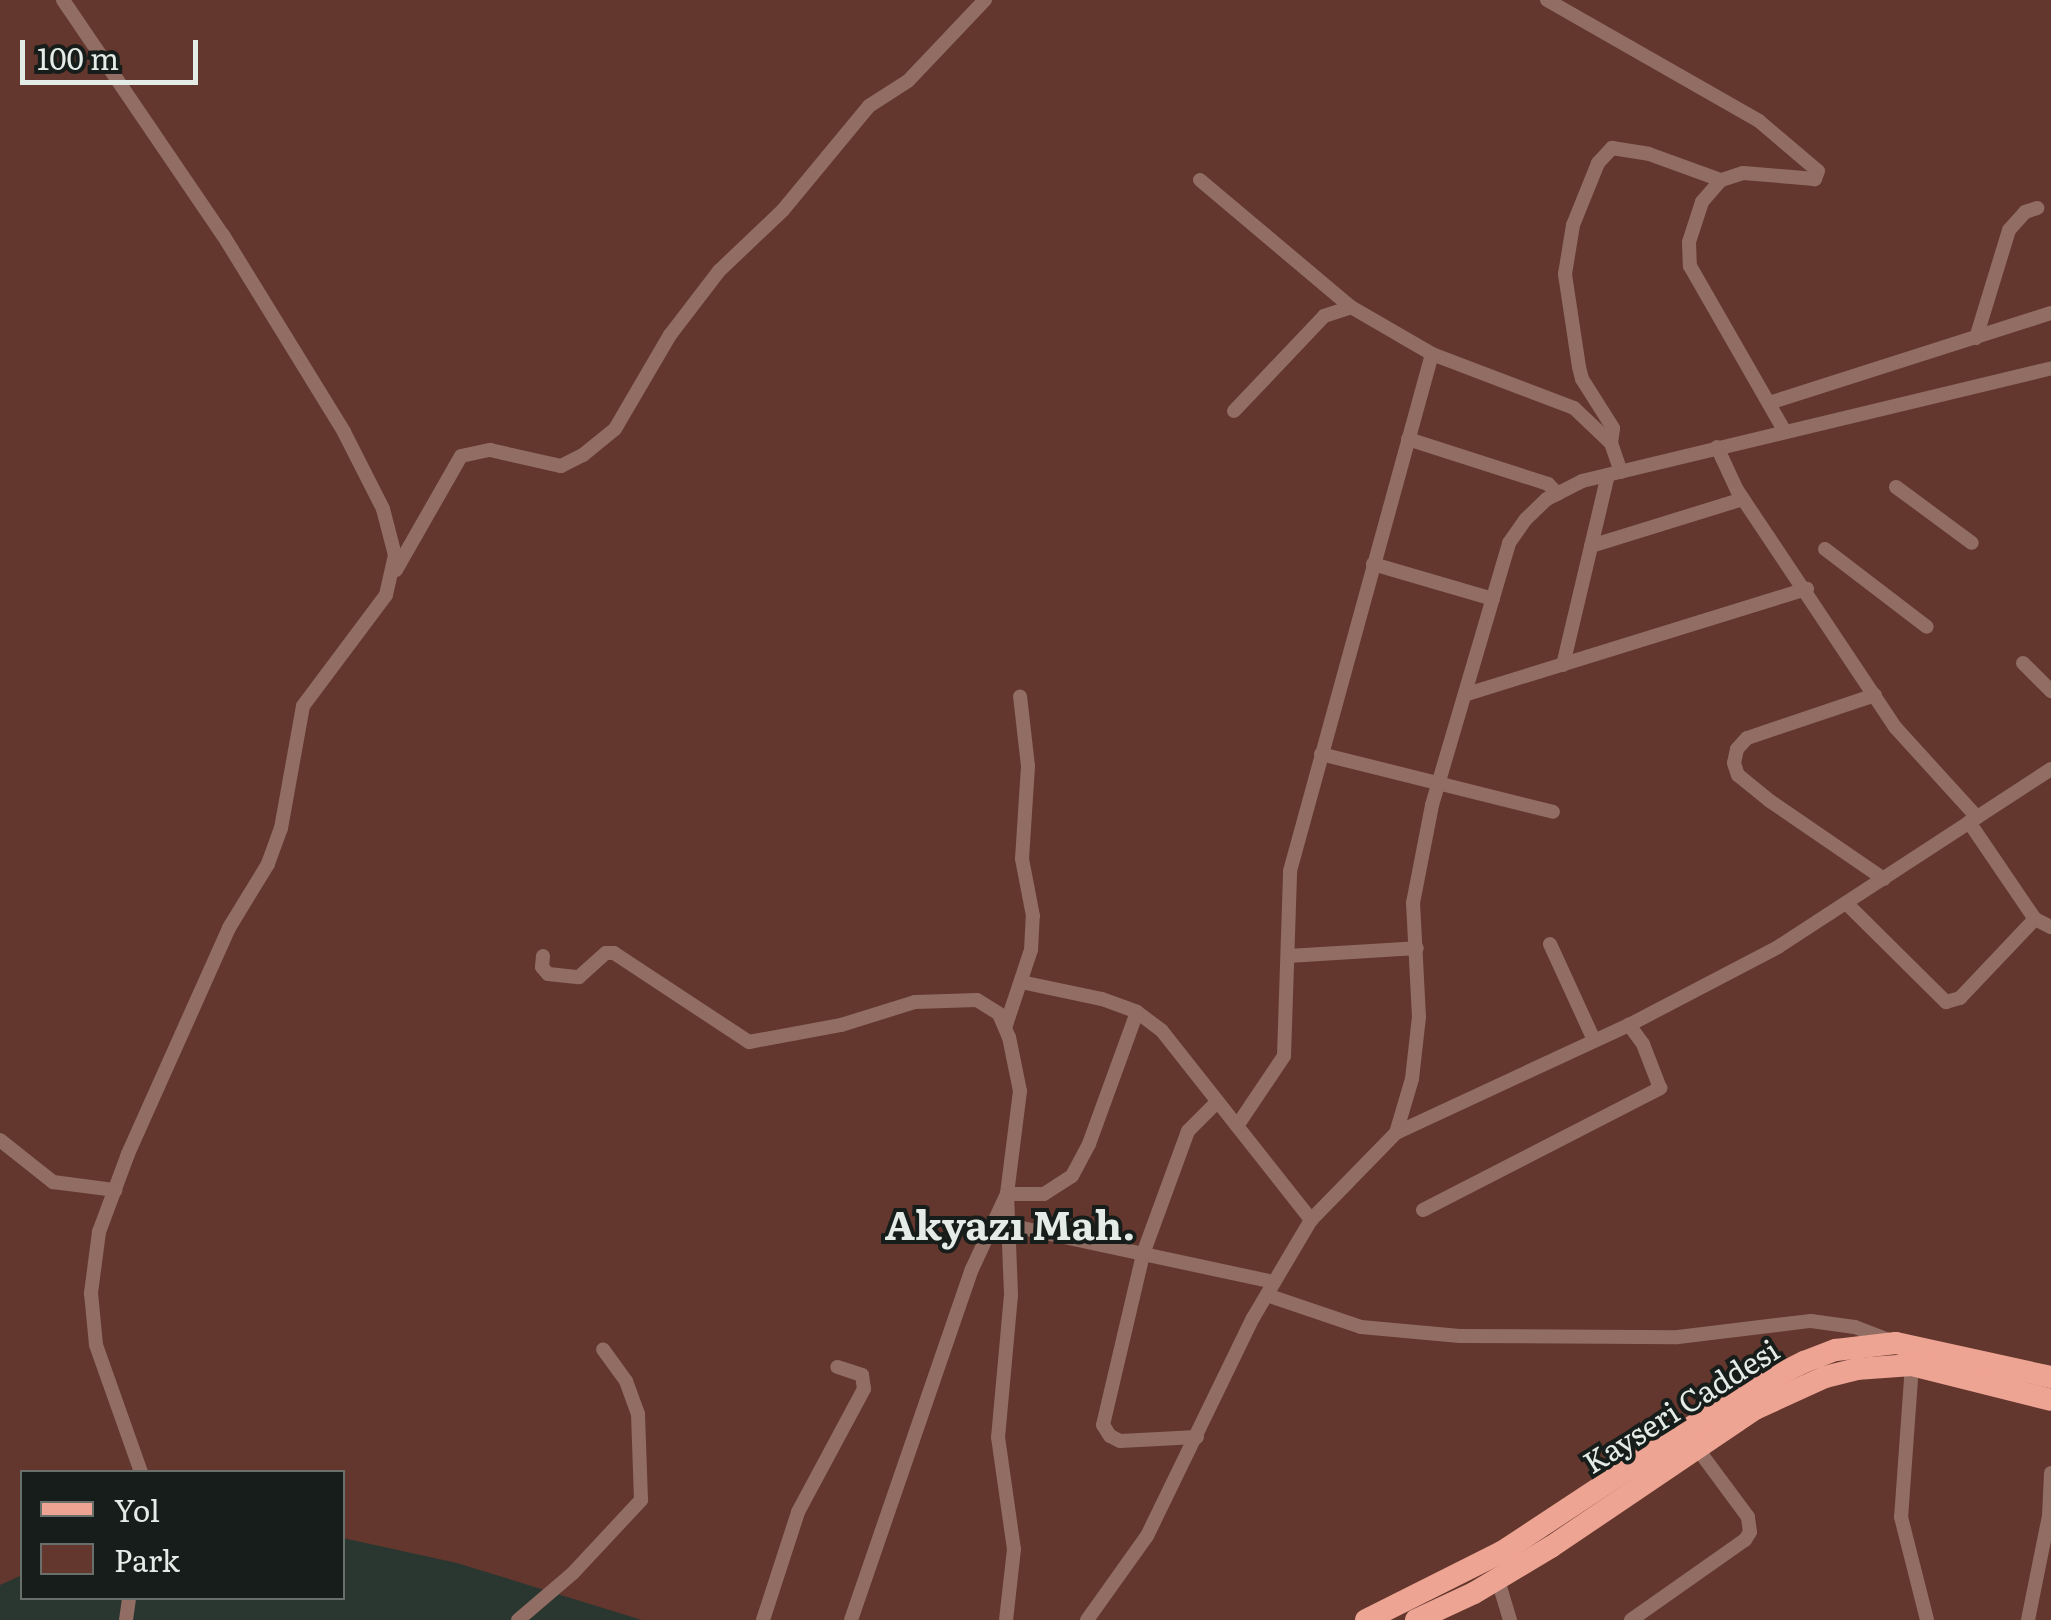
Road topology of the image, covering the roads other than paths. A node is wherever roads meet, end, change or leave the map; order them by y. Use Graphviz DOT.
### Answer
graph roads {
  1 [pos="63,0"];
  2 [pos="985,0"];
  3 [pos="1547,0"];
  4 [pos="1200,180"];
  5 [pos="1721,180"];
  6 [pos="2037,208"];
  7 [pos="1351,307"];
  8 [pos="2051,313"];
  9 [pos="1976,338"];
  10 [pos="1432,354"];
  11 [pos="2051,368"];
  12 [pos="1769,403"];
  13 [pos="1234,411"];
  14 [pos="1784,430"];
  15 [pos="1408,439"];
  16 [pos="1611,443"];
  17 [pos="1717,447"];
  18 [pos="1615,473"];
  19 [pos="1896,487"];
  20 [pos="1558,494"];
  21 [pos="1743,499"];
  22 [pos="1972,543"];
  23 [pos="1592,546"];
  24 [pos="1825,550"];
  25 [pos="1374,564"];
  26 [pos="393,575"];
  27 [pos="1808,590"];
  28 [pos="1493,599"];
  29 [pos="1928,627"];
  30 [pos="2024,662"];
  31 [pos="1563,664"];
  32 [pos="2051,691"];
  33 [pos="1466,694"];
  34 [pos="1875,695"];
  35 [pos="1020,696"];
  36 [pos="1321,754"];
  37 [pos="2051,769"];
  38 [pos="1439,782"];
  39 [pos="1553,812"];
  40 [pos="1973,820"];
  41 [pos="1884,878"];
  42 [pos="1846,903"];
  43 [pos="2034,919"];
  44 [pos="2051,927"];
  45 [pos="1550,944"];
  46 [pos="1417,948"];
  47 [pos="543,956"];
  48 [pos="1288,956"];
  49 [pos="1021,982"];
  50 [pos="1137,1012"];
  51 [pos="1006,1025"];
  52 [pos="1629,1025"];
  53 [pos="1594,1040"];
  54 [pos="1217,1102"];
  55 [pos="1237,1126"];
  56 [pos="1396,1132"];
  57 [pos="0,1140"];
  58 [pos="115,1190"];
  59 [pos="1007,1194"];
  60 [pos="1423,1210"];
  61 [pos="1311,1220"];
  62 [pos="1008,1225"];
  63 [pos="1143,1254"];
  64 [pos="1271,1289"];
  65 [pos="1896,1343"];
  66 [pos="603,1348"];
  67 [pos="1912,1365"];
  68 [pos="837,1367"];
  69 [pos="2051,1377"];
  70 [pos="2051,1400"];
  71 [pos="1197,1437"];
  72 [pos="1697,1448"];
  73 [pos="141,1470"];
  74 [pos="2051,1473"];
  75 [pos="1498,1580"];
  76 [pos="518,1620"];
  77 [pos="762,1620"];
  78 [pos="851,1620"];
  79 [pos="1006,1620"];
  80 [pos="1087,1620"];
  81 [pos="1366,1620"];
  82 [pos="1416,1620"];
  83 [pos="1510,1620"];
  84 [pos="1631,1620"];
  85 [pos="1927,1620"];
  86 [pos="2028,1620"];
  1 -- 26 [label="street"];
  2 -- 26 [label="street"];
  3 -- 5 [label="street"];
  4 -- 7 [label="street"];
  5 -- 12 [label="street"];
  5 -- 16 [label="street"];
  6 -- 9 [label="street"];
  7 -- 10 [label="street"];
  7 -- 13 [label="street"];
  8 -- 9 [label="street"];
  9 -- 12 [label="street"];
  10 -- 15 [label="street"];
  10 -- 16 [label="street"];
  11 -- 14 [label="street"];
  12 -- 14 [label="street"];
  14 -- 17 [label="street"];
  15 -- 20 [label="street"];
  15 -- 25 [label="street"];
  16 -- 18 [label="street"];
  17 -- 18 [label="street"];
  17 -- 21 [label="street"];
  18 -- 20 [label="street"];
  18 -- 23 [label="street"];
  19 -- 22 [label="street"];
  20 -- 28 [label="street"];
  21 -- 23 [label="street"];
  21 -- 27 [label="street"];
  23 -- 31 [label="street"];
  24 -- 29 [label="street"];
  25 -- 28 [label="street"];
  25 -- 36 [label="street"];
  26 -- 58 [label="street"];
  27 -- 31 [label="street"];
  27 -- 34 [label="street"];
  28 -- 33 [label="street"];
  30 -- 32 [label="street"];
  31 -- 33 [label="street"];
  33 -- 38 [label="street"];
  34 -- 40 [label="street"];
  34 -- 41 [label="street"];
  35 -- 49 [label="street"];
  36 -- 38 [label="street"];
  36 -- 48 [label="street"];
  37 -- 40 [label="street"];
  38 -- 39 [label="street"];
  38 -- 46 [label="street"];
  40 -- 41 [label="street"];
  40 -- 43 [label="street"];
  41 -- 42 [label="street"];
  42 -- 43 [label="street"];
  42 -- 52 [label="street"];
  43 -- 44 [label="street"];
  45 -- 53 [label="street"];
  46 -- 48 [label="street"];
  46 -- 56 [label="street"];
  47 -- 51 [label="street"];
  48 -- 55 [label="street"];
  49 -- 50 [label="street"];
  49 -- 51 [label="street"];
  50 -- 54 [label="street"];
  50 -- 59 [label="street"];
  51 -- 59 [label="street"];
  52 -- 53 [label="street"];
  52 -- 60 [label="street"];
  53 -- 56 [label="street"];
  54 -- 55 [label="street"];
  54 -- 63 [label="street"];
  55 -- 61 [label="street"];
  56 -- 61 [label="street"];
  57 -- 58 [label="street"];
  58 -- 73 [label="street"];
  59 -- 62 [label="street"];
  59 -- 78 [label="street"];
  61 -- 64 [label="street"];
  62 -- 63 [label="street"];
  62 -- 79 [label="street"];
  63 -- 64 [label="street"];
  63 -- 71 [label="street"];
  64 -- 65 [label="street"];
  64 -- 71 [label="street"];
  65 -- 69 [label="main road, Kayseri Caddesi"];
  65 -- 81 [label="main road, Kayseri Caddesi"];
  66 -- 76 [label="street"];
  67 -- 70 [label="main road, Kayseri Caddesi"];
  67 -- 72 [label="main road, Kayseri Caddesi"];
  67 -- 85 [label="street"];
  68 -- 77 [label="street"];
  71 -- 80 [label="street"];
  72 -- 75 [label="main road, Kayseri Caddesi"];
  72 -- 84 [label="street"];
  74 -- 86 [label="street"];
  75 -- 82 [label="main road, Kayseri Caddesi"];
  75 -- 83 [label="street"];
}
